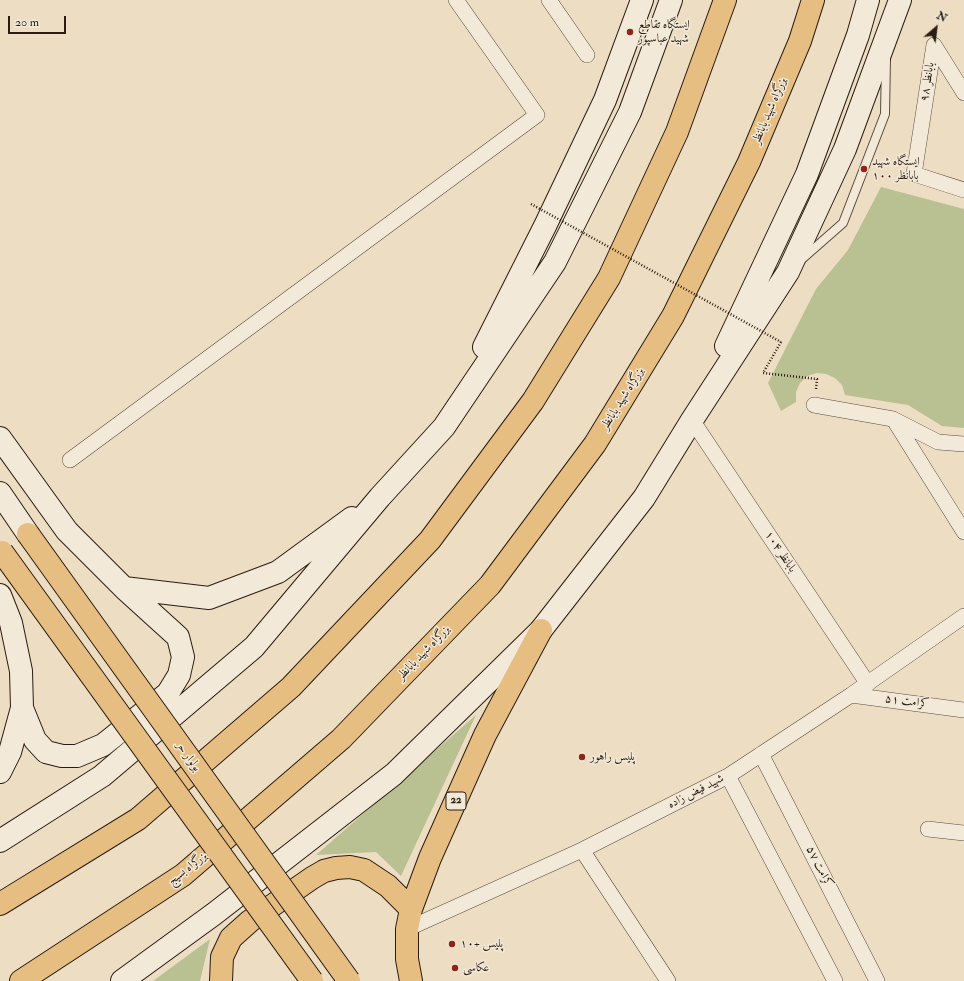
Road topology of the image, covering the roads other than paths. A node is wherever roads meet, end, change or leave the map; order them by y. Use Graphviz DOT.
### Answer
graph roads {
  1 [pos="456,0"];
  2 [pos="549,0"];
  3 [pos="642,0"];
  4 [pos="671,0"];
  5 [pos="725,0"];
  6 [pos="812,0"];
  7 [pos="868,0"];
  8 [pos="900,0"];
  9 [pos="887,37"];
  10 [pos="587,55"];
  11 [pos="964,93"];
  12 [pos="964,190"];
  13 [pos="788,272"];
  14 [pos="814,406"];
  15 [pos="893,419"];
  16 [pos="692,420"];
  17 [pos="444,427"];
  18 [pos="0,438"];
  19 [pos="964,444"];
  20 [pos="70,460"];
  21 [pos="0,493"];
  22 [pos="380,497"];
  23 [pos="964,532"];
  24 [pos="1,551"];
  25 [pos="124,588"];
  26 [pos="0,595"];
  27 [pos="964,616"];
  28 [pos="540,630"];
  29 [pos="868,684"];
  30 [pos="851,695"];
  31 [pos="22,708"];
  32 [pos="964,710"];
  33 [pos="341,739"];
  34 [pos="761,754"];
  35 [pos="0,772"];
  36 [pos="728,776"];
  37 [pos="928,829"];
  38 [pos="964,833"];
  39 [pos="0,841"];
  40 [pos="582,850"];
  41 [pos="0,904"];
  42 [pos="409,919"];
  43 [pos="21,981"];
  44 [pos="122,981"];
  45 [pos="221,981"];
  46 [pos="312,981"];
  47 [pos="349,981"];
  48 [pos="411,981"];
  49 [pos="668,981"];
  50 [pos="835,981"];
  51 [pos="877,981"];
  1 -- 20 [label="street"];
  2 -- 10 [label="street"];
  3 -- 17 [label="main road"];
  4 -- 17 [label="main road"];
  5 -- 41 [label="main road"];
  6 -- 33 [label="main road, بزرگراه شهید بابانظر"];
  7 -- 16 [label="main road"];
  8 -- 9 [label="main road"];
  9 -- 13 [label="main road"];
  9 -- 13 [label="lane"];
  11 -- 12 [label="street, بابانظر ۹۸"];
  13 -- 16 [label="main road"];
  14 -- 15 [label="street"];
  15 -- 19 [label="street"];
  15 -- 23 [label="street"];
  16 -- 28 [label="main road"];
  16 -- 29 [label="street, بابانظر ۱۰۴"];
  17 -- 22 [label="main road"];
  18 -- 25 [label="main road"];
  21 -- 47 [label="main road, بولوار حر, bridge"];
  22 -- 25 [label="main road"];
  22 -- 39 [label="main road"];
  24 -- 46 [label="main road, bridge"];
  25 -- 31 [label="main road"];
  26 -- 31 [label="main road"];
  27 -- 29 [label="street, شهید فیض زاده"];
  28 -- 42 [label="main road, 22"];
  28 -- 44 [label="main road"];
  29 -- 30 [label="street, شهید فیض زاده"];
  30 -- 32 [label="street, کرامت ۵۱"];
  30 -- 34 [label="street, شهید فیض زاده"];
  31 -- 35 [label="main road"];
  33 -- 43 [label="main road, بزرگراه بسیج"];
  34 -- 36 [label="street, شهید فیض زاده"];
  34 -- 51 [label="street, کرامت ۵۷"];
  36 -- 40 [label="street, شهید فیض زاده"];
  36 -- 50 [label="street"];
  37 -- 38 [label="street"];
  40 -- 42 [label="street, شهید فیض زاده"];
  40 -- 49 [label="street"];
  42 -- 45 [label="main road"];
  42 -- 48 [label="main road, 22"];
}
